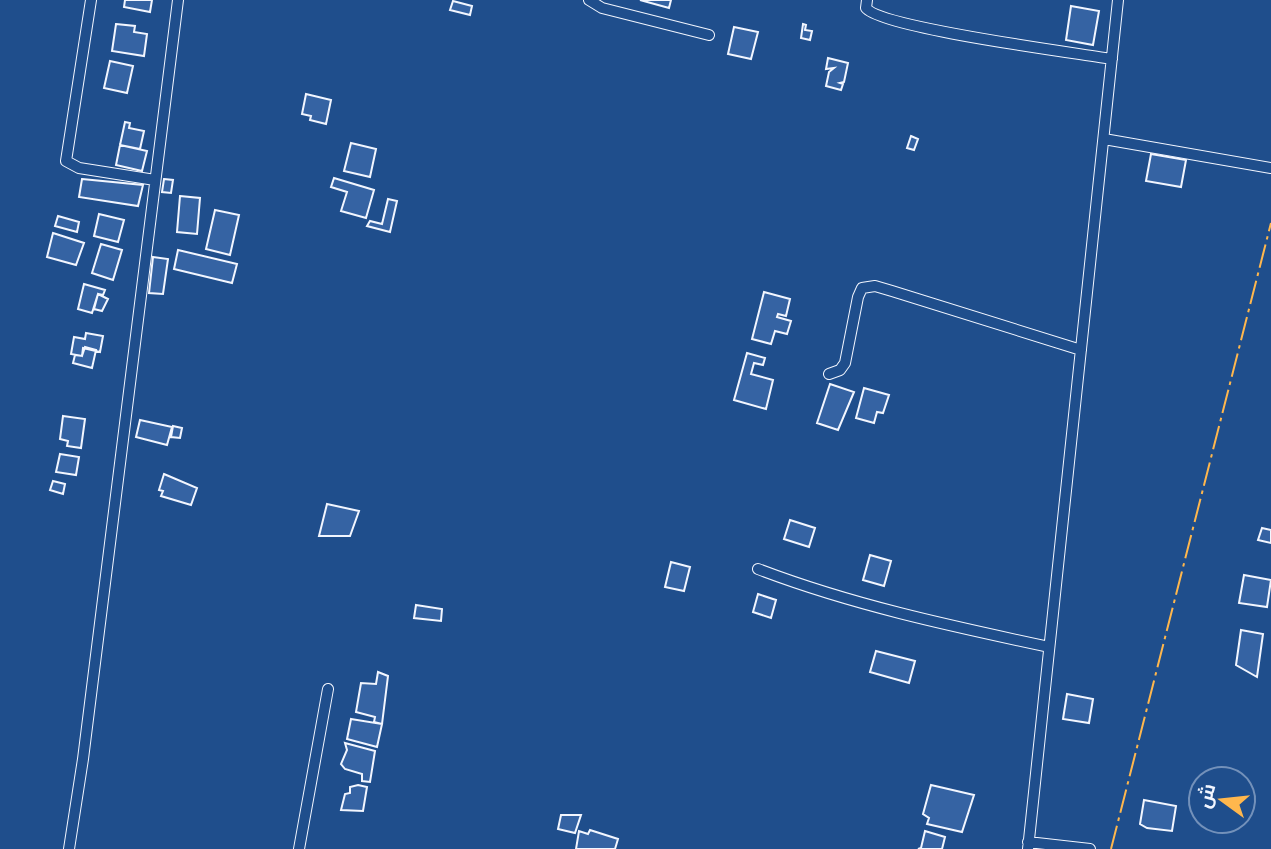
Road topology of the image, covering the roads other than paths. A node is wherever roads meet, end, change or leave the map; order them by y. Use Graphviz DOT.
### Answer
graph roads {
  1 [pos="91,0"];
  2 [pos="178,0"];
  3 [pos="589,0"];
  4 [pos="867,0"];
  5 [pos="1118,0"];
  6 [pos="709,35"];
  7 [pos="1112,59"];
  8 [pos="1104,139"];
  9 [pos="1271,169"];
  10 [pos="155,180"];
  11 [pos="1081,350"];
  12 [pos="829,374"];
  13 [pos="758,569"];
  14 [pos="1049,647"];
  15 [pos="328,689"];
  16 [pos="1028,845"];
  17 [pos="69,849"];
  18 [pos="299,849"];
  19 [pos="1090,849"];
  1 -- 10 [label="street"];
  2 -- 10 [label="street"];
  3 -- 6 [label="street"];
  4 -- 7 [label="street"];
  5 -- 7 [label="street"];
  7 -- 8 [label="street"];
  8 -- 9 [label="street"];
  8 -- 11 [label="street"];
  10 -- 17 [label="street"];
  11 -- 12 [label="street"];
  11 -- 14 [label="street"];
  13 -- 14 [label="street"];
  14 -- 16 [label="street"];
  15 -- 18 [label="street"];
  16 -- 19 [label="street"];
}
